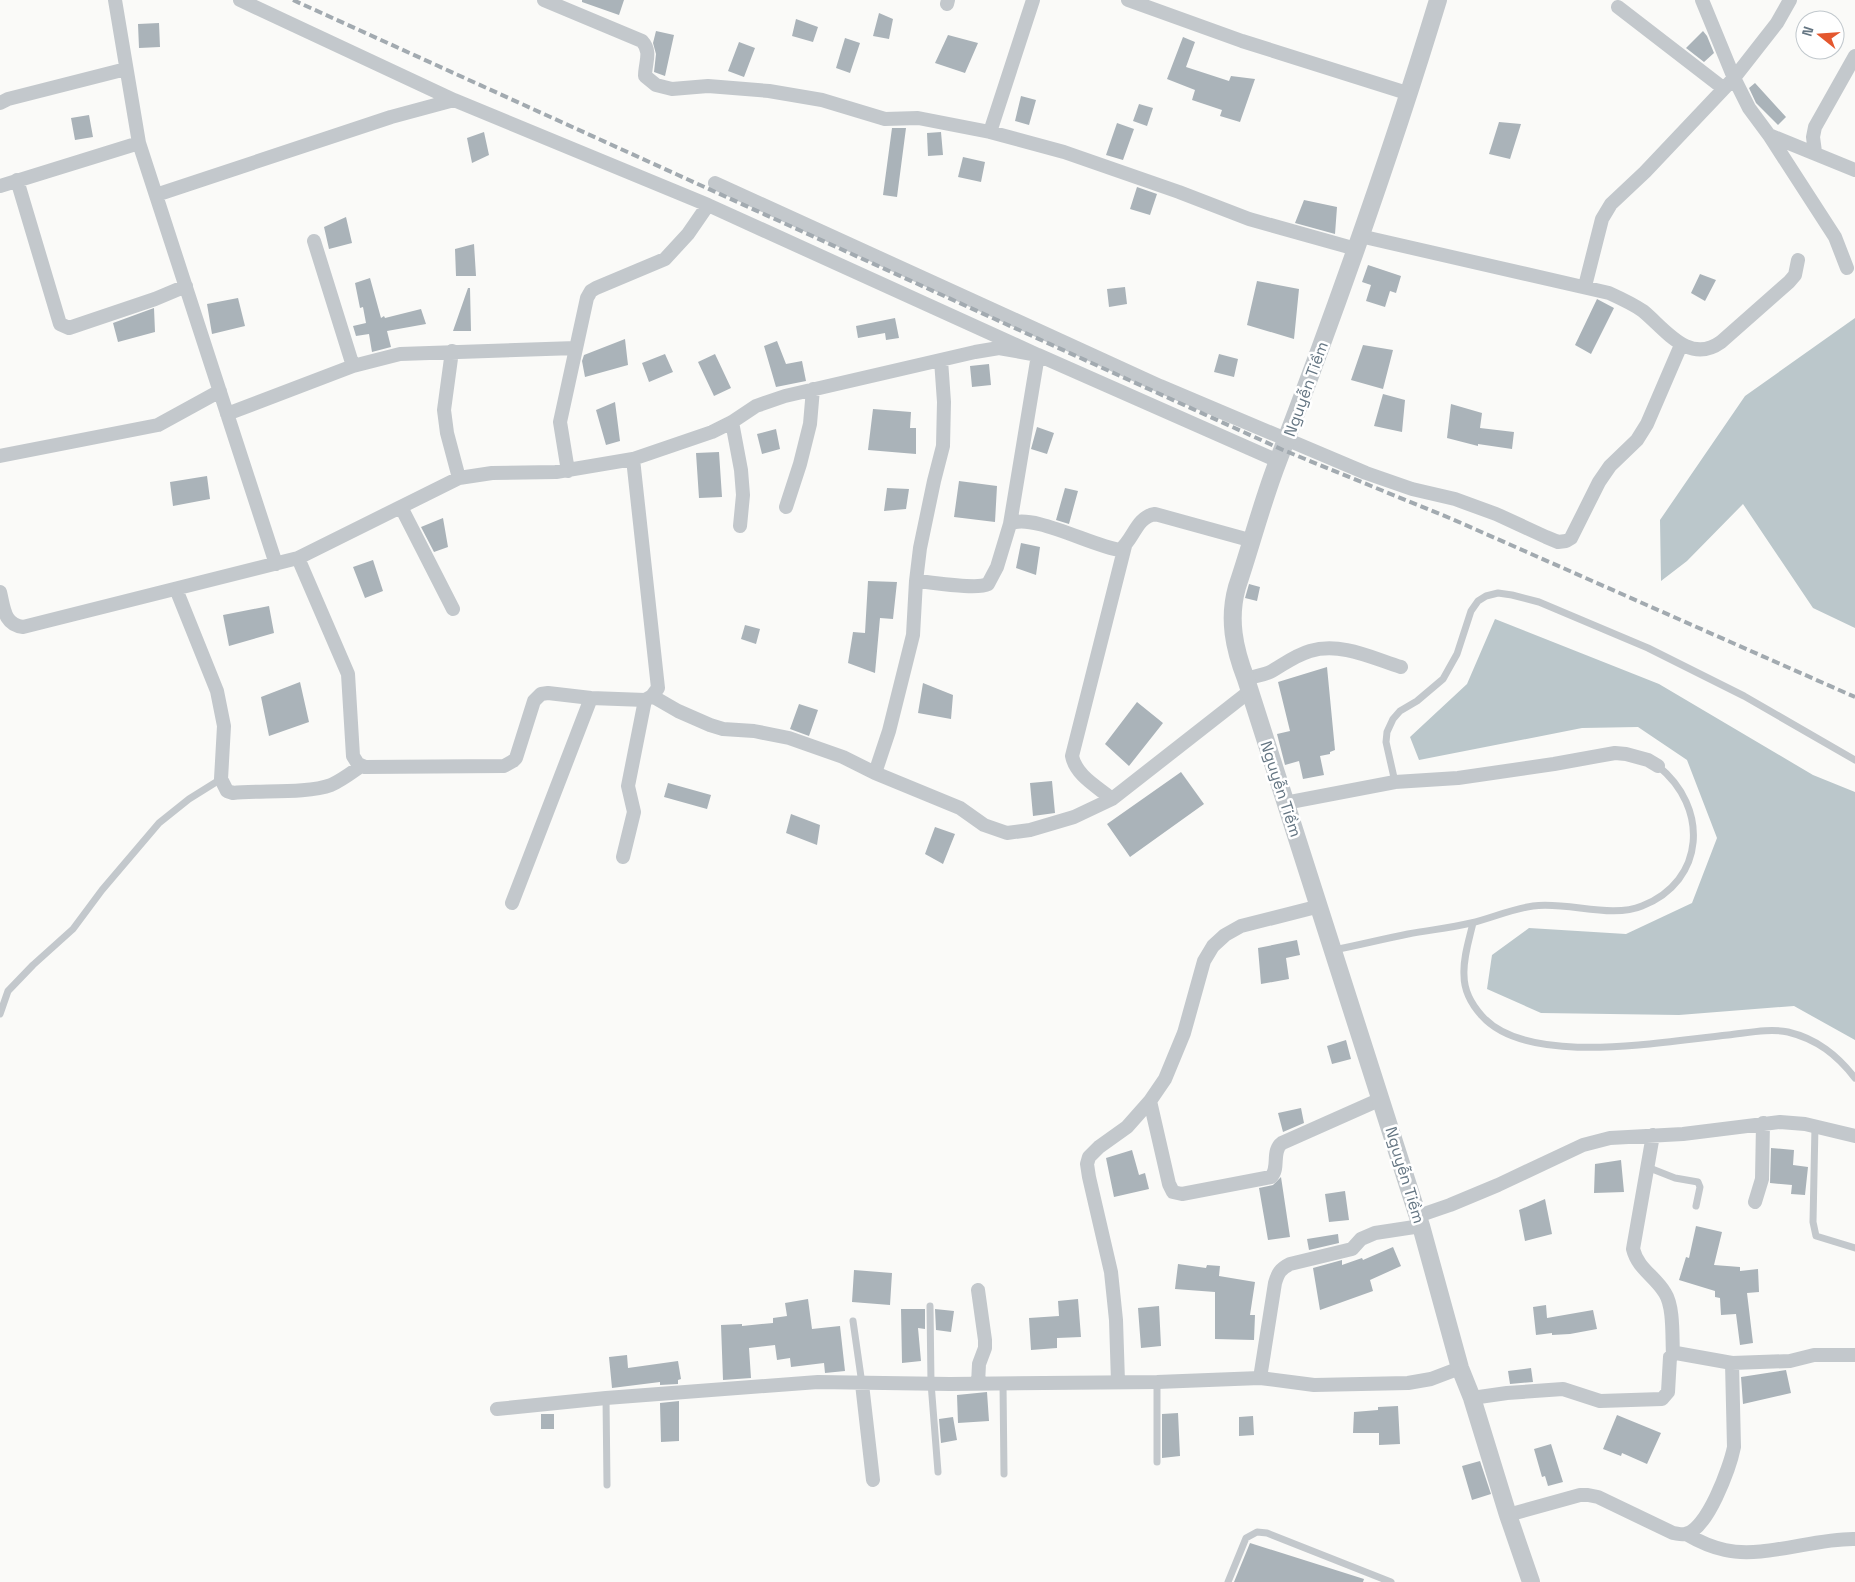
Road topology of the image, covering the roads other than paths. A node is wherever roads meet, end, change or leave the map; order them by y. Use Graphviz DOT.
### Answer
graph roads {
  1 [pos="115,0"];
  2 [pos="240,0"];
  3 [pos="544,0"];
  4 [pos="1033,0"];
  5 [pos="1128,0"];
  6 [pos="1438,0"];
  7 [pos="1702,0"];
  8 [pos="1790,0"];
  9 [pos="1618,7"];
  10 [pos="1855,56"];
  11 [pos="126,69"];
  12 [pos="1734,78"];
  13 [pos="1723,88"];
  14 [pos="1410,94"];
  15 [pos="454,100"];
  16 [pos="0,103"];
  17 [pos="990,132"];
  18 [pos="1769,135"];
  19 [pos="139,143"];
  20 [pos="1815,152"];
  21 [pos="1855,170"];
  22 [pos="17,180"];
  23 [pos="715,183"];
  24 [pos="0,186"];
  25 [pos="156,195"];
  26 [pos="708,205"];
  27 [pos="314,241"];
  28 [pos="1358,242"];
  29 [pos="1798,260"];
  30 [pos="1847,268"];
  31 [pos="186,286"];
  32 [pos="1585,286"];
  33 [pos="1681,345"];
  34 [pos="576,348"];
  35 [pos="452,351"];
  36 [pos="1038,355"];
  37 [pos="941,360"];
  38 [pos="353,366"];
  39 [pos="812,389"];
  40 [pos="220,391"];
  41 [pos="227,414"];
  42 [pos="732,422"];
  43 [pos="1287,439"];
  44 [pos="0,456"];
  45 [pos="633,459"];
  46 [pos="1278,461"];
  47 [pos="568,471"];
  48 [pos="459,478"];
  49 [pos="401,506"];
  50 [pos="786,506"];
  51 [pos="1010,524"];
  52 [pos="740,526"];
  53 [pos="1253,541"];
  54 [pos="1125,546"];
  55 [pos="298,558"];
  56 [pos="276,564"];
  57 [pos="916,581"];
  58 [pos="176,589"];
  59 [pos="0,592"];
  60 [pos="453,608"];
  61 [pos="1401,667"];
  62 [pos="1248,685"];
  63 [pos="591,698"];
  64 [pos="649,698"];
  65 [pos="1855,760"];
  66 [pos="361,766"];
  67 [pos="1658,766"];
  68 [pos="875,773"];
  69 [pos="221,779"];
  70 [pos="1395,782"];
  71 [pos="1112,799"];
  72 [pos="1285,803"];
  73 [pos="623,857"];
  74 [pos="512,904"];
  75 [pos="1320,906"];
  76 [pos="1473,923"];
  77 [pos="1334,950"];
  78 [pos="0,1014"];
  79 [pos="1855,1078"];
  80 [pos="1381,1099"];
  81 [pos="1150,1101"];
  82 [pos="1763,1123"];
  83 [pos="1815,1126"];
  84 [pos="1653,1135"];
  85 [pos="1855,1136"];
  86 [pos="1647,1167"];
  87 [pos="1755,1202"];
  88 [pos="1696,1206"];
  89 [pos="1419,1221"];
  90 [pos="1855,1248"];
  91 [pos="978,1290"];
  92 [pos="930,1306"];
  93 [pos="853,1320"];
  94 [pos="1673,1354"];
  95 [pos="1855,1355"];
  96 [pos="1732,1363"];
  97 [pos="1460,1368"];
  98 [pos="1260,1378"];
  99 [pos="1118,1382"];
  100 [pos="1157,1382"];
  101 [pos="931,1383"];
  102 [pos="862,1384"];
  103 [pos="978,1384"];
  104 [pos="1003,1384"];
  105 [pos="606,1398"];
  106 [pos="1472,1398"];
  107 [pos="497,1409"];
  108 [pos="1157,1462"];
  109 [pos="938,1472"];
  110 [pos="1004,1474"];
  111 [pos="873,1480"];
  112 [pos="607,1484"];
  113 [pos="1508,1515"];
  114 [pos="1686,1534"];
  115 [pos="1855,1539"];
  116 [pos="1228,1582"];
  117 [pos="1390,1582"];
  118 [pos="1531,1582"];
  1 -- 11 [label="street"];
  2 -- 15 [label="street"];
  3 -- 17 [label="street"];
  4 -- 17 [label="street"];
  5 -- 14 [label="street"];
  6 -- 14 [label="street, Nguyễn Tiềm"];
  7 -- 12 [label="street"];
  8 -- 12 [label="street"];
  9 -- 13 [label="street"];
  10 -- 20 [label="street"];
  11 -- 16 [label="street"];
  11 -- 19 [label="street"];
  12 -- 13 [label="street"];
  12 -- 18 [label="street"];
  13 -- 32 [label="street"];
  14 -- 28 [label="street, Nguyễn Tiềm"];
  15 -- 25 [label="street"];
  15 -- 26 [label="street"];
  17 -- 28 [label="street"];
  18 -- 20 [label="street"];
  18 -- 30 [label="street"];
  19 -- 22 [label="street"];
  19 -- 25 [label="street"];
  20 -- 21 [label="street"];
  22 -- 24 [label="street"];
  22 -- 31 [label="street"];
  23 -- 43 [label="street"];
  25 -- 31 [label="street"];
  26 -- 34 [label="street"];
  26 -- 36 [label="street"];
  27 -- 38 [label="street"];
  28 -- 32 [label="street"];
  28 -- 43 [label="street, Nguyễn Tiềm"];
  29 -- 33 [label="street"];
  31 -- 40 [label="street"];
  32 -- 33 [label="street"];
  33 -- 43 [label="street"];
  34 -- 35 [label="street"];
  34 -- 47 [label="street"];
  35 -- 38 [label="street"];
  35 -- 48 [label="street"];
  36 -- 37 [label="street"];
  36 -- 46 [label="street"];
  36 -- 51 [label="street"];
  37 -- 39 [label="street"];
  37 -- 57 [label="street"];
  38 -- 41 [label="street"];
  39 -- 42 [label="street"];
  39 -- 50 [label="street"];
  40 -- 41 [label="street"];
  40 -- 44 [label="street"];
  41 -- 56 [label="street"];
  42 -- 45 [label="street"];
  42 -- 52 [label="street"];
  43 -- 46 [label="street, Nguyễn Tiềm"];
  45 -- 47 [label="street"];
  45 -- 64 [label="street"];
  46 -- 53 [label="street, Nguyễn Tiềm"];
  47 -- 48 [label="street"];
  48 -- 49 [label="street"];
  49 -- 55 [label="street"];
  49 -- 60 [label="street"];
  51 -- 54 [label="street"];
  51 -- 57 [label="street"];
  53 -- 54 [label="street"];
  53 -- 62 [label="street, Nguyễn Tiềm"];
  54 -- 71 [label="street"];
  55 -- 56 [label="street"];
  55 -- 66 [label="street"];
  56 -- 58 [label="street"];
  57 -- 68 [label="street"];
  58 -- 59 [label="street"];
  58 -- 69 [label="street"];
  61 -- 62 [label="street"];
  62 -- 71 [label="street"];
  62 -- 72 [label="street, Nguyễn Tiềm"];
  63 -- 64 [label="street"];
  63 -- 66 [label="street"];
  63 -- 74 [label="street"];
  64 -- 68 [label="street"];
  64 -- 73 [label="street"];
  65 -- 70 [label="lane"];
  66 -- 69 [label="street"];
  67 -- 70 [label="street"];
  67 -- 76 [label="lane"];
  68 -- 71 [label="street"];
  69 -- 78 [label="lane"];
  70 -- 72 [label="street"];
  72 -- 75 [label="street, Nguyễn Tiềm"];
  75 -- 77 [label="street, Nguyễn Tiềm"];
  75 -- 81 [label="street"];
  76 -- 77 [label="lane"];
  76 -- 79 [label="lane"];
  77 -- 80 [label="street, Nguyễn Tiềm"];
  80 -- 81 [label="street"];
  80 -- 89 [label="street, Nguyễn Tiềm"];
  81 -- 99 [label="street"];
  82 -- 83 [label="street"];
  82 -- 84 [label="street"];
  82 -- 87 [label="street"];
  83 -- 85 [label="street"];
  83 -- 90 [label="lane"];
  84 -- 86 [label="street"];
  84 -- 89 [label="street"];
  86 -- 88 [label="lane"];
  86 -- 94 [label="street"];
  89 -- 97 [label="street, Nguyễn Tiềm"];
  89 -- 98 [label="street"];
  91 -- 103 [label="street"];
  92 -- 101 [label="lane"];
  93 -- 102 [label="lane"];
  94 -- 96 [label="street"];
  94 -- 106 [label="street"];
  95 -- 96 [label="street"];
  96 -- 114 [label="street"];
  97 -- 98 [label="street"];
  97 -- 106 [label="street, Nguyễn Tiềm"];
  98 -- 100 [label="street"];
  99 -- 100 [label="street"];
  99 -- 104 [label="street"];
  100 -- 108 [label="lane"];
  101 -- 102 [label="street"];
  101 -- 103 [label="street"];
  101 -- 109 [label="lane"];
  102 -- 105 [label="street"];
  102 -- 111 [label="street"];
  103 -- 104 [label="street"];
  104 -- 110 [label="lane"];
  105 -- 107 [label="street"];
  105 -- 112 [label="lane"];
  106 -- 113 [label="street, Nguyễn Tiềm"];
  113 -- 114 [label="street"];
  113 -- 118 [label="street, Nguyễn Tiềm"];
  114 -- 115 [label="street"];
  116 -- 117 [label="lane"];
}
